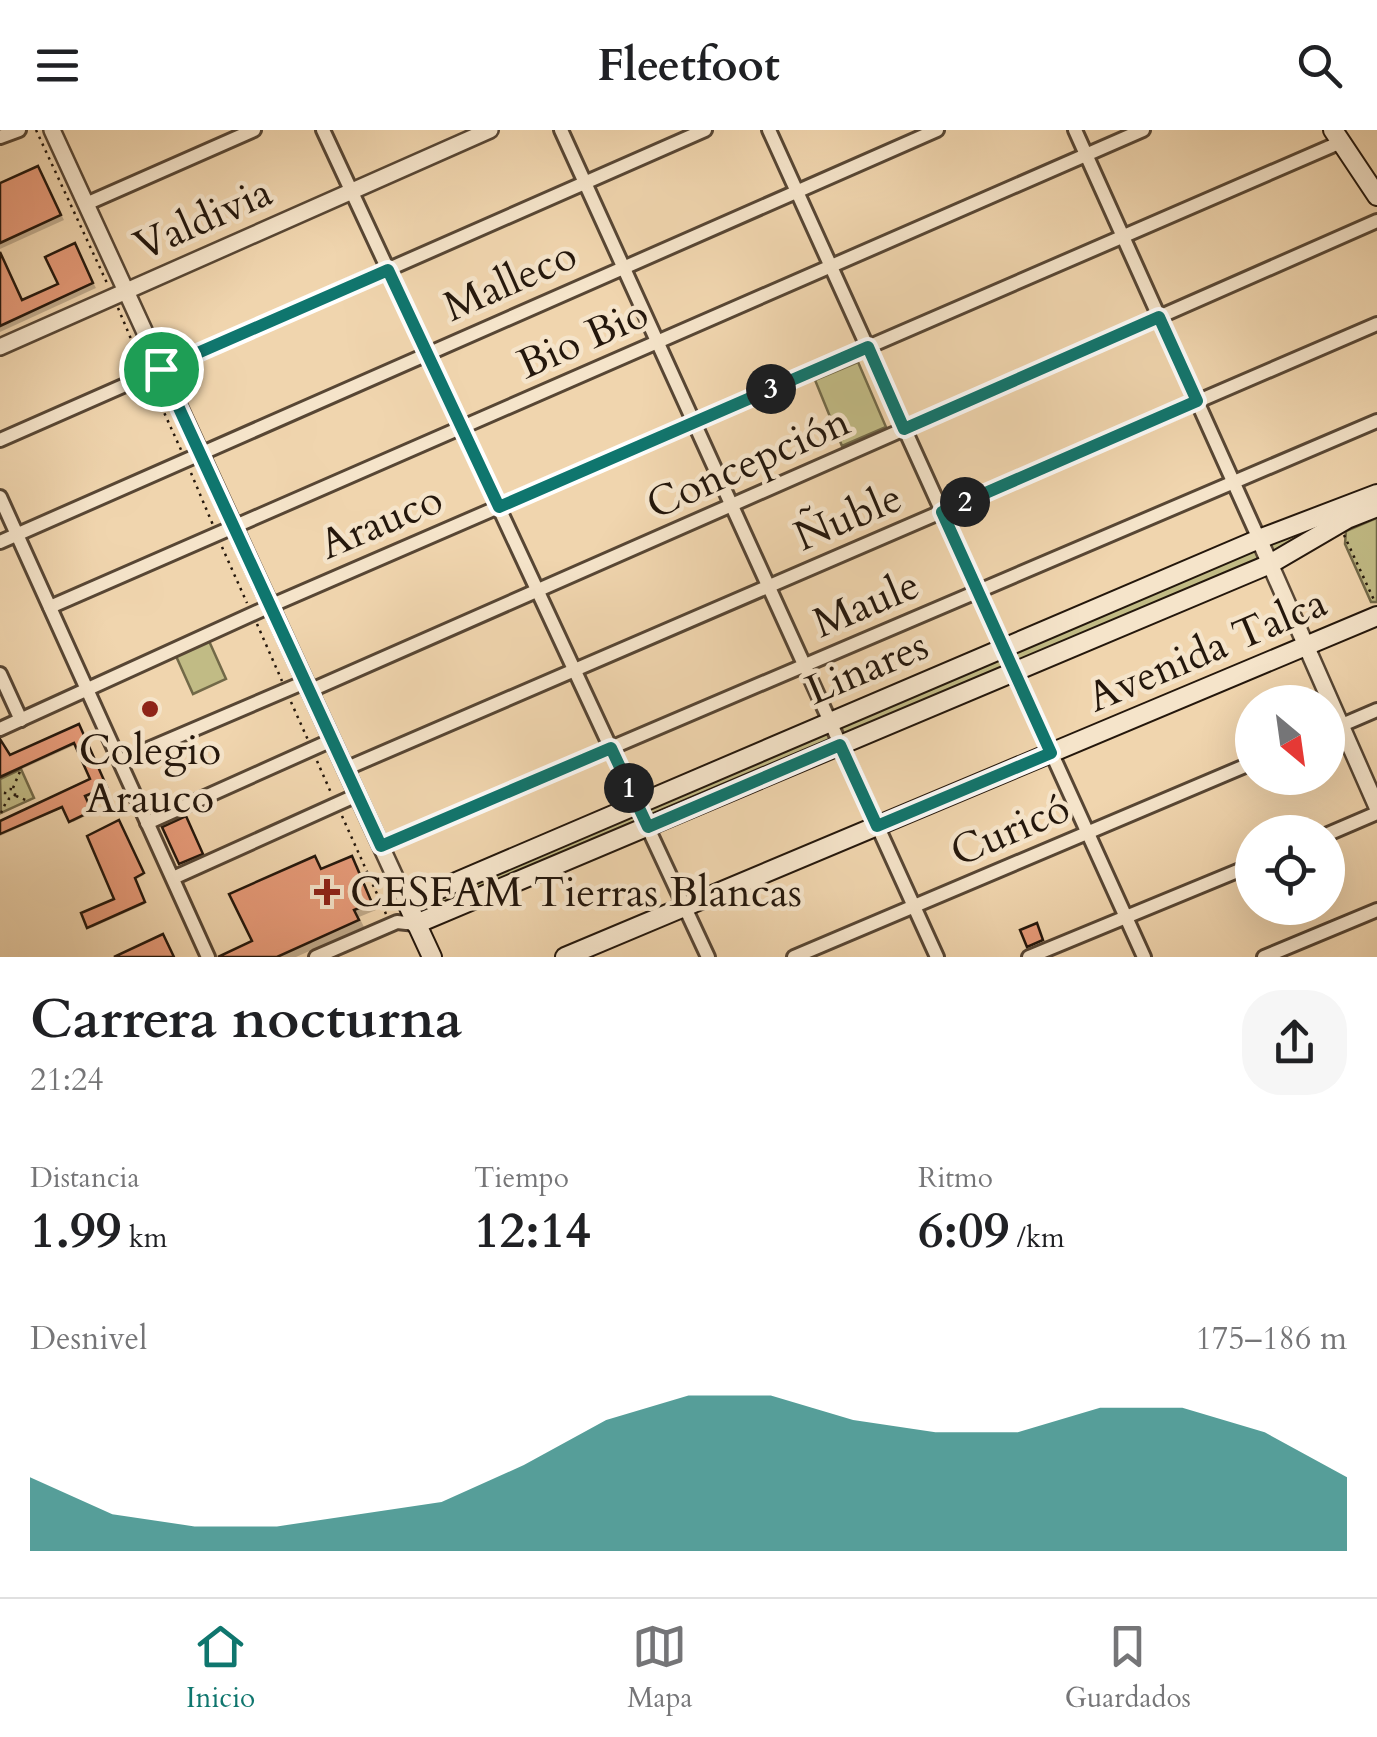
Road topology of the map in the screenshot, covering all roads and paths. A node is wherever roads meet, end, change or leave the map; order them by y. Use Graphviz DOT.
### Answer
graph roads {
  1 [pos="19,130"];
  2 [pos="52,130"];
  3 [pos="254,130"];
  4 [pos="323,130"];
  5 [pos="490,130"];
  6 [pos="561,130"];
  7 [pos="705,130"];
  8 [pos="769,130"];
  9 [pos="937,130"];
  10 [pos="1075,130"];
  11 [pos="1142,130"];
  12 [pos="1337,136"];
  13 [pos="0,138"];
  14 [pos="1086,155"];
  15 [pos="585,183"];
  16 [pos="797,191"];
  17 [pos="352,192"];
  18 [pos="1377,196"];
  19 [pos="86,204"];
  20 [pos="1377,221"];
  21 [pos="1123,236"];
  22 [pos="831,266"];
  23 [pos="623,267"];
  24 [pos="388,270"];
  25 [pos="126,292"];
  26 [pos="1159,317"];
  27 [pos="1377,324"];
  28 [pos="657,342"];
  29 [pos="868,347"];
  30 [pos="0,348"];
  31 [pos="427,353"];
  32 [pos="161,369"];
  33 [pos="1197,401"];
  34 [pos="1377,421"];
  35 [pos="694,422"];
  36 [pos="462,427"];
  37 [pos="904,429"];
  38 [pos="0,440"];
  39 [pos="200,452"];
  40 [pos="1234,482"];
  41 [pos="1377,494"];
  42 [pos="0,496"];
  43 [pos="731,506"];
  44 [pos="499,507"];
  45 [pos="1377,508"];
  46 [pos="942,512"];
  47 [pos="1339,524"];
  48 [pos="234,527"];
  49 [pos="17,534"];
  50 [pos="1259,539"];
  51 [pos="0,542"];
  52 [pos="1270,564"];
  53 [pos="768,586"];
  54 [pos="538,591"];
  55 [pos="978,592"];
  56 [pos="270,606"];
  57 [pos="50,607"];
  58 [pos="1376,616"];
  59 [pos="1306,646"];
  60 [pos="1004,648"];
  61 [pos="804,666"];
  62 [pos="575,670"];
  63 [pos="1014,672"];
  64 [pos="0,674"];
  65 [pos="1319,685"];
  66 [pos="307,686"];
  67 [pos="88,690"];
  68 [pos="1377,710"];
  69 [pos="20,720"];
  70 [pos="830,722"];
  71 [pos="1345,723"];
  72 [pos="0,729"];
  73 [pos="332,740"];
  74 [pos="840,745"];
  75 [pos="611,748"];
  76 [pos="1345,749"];
  77 [pos="1051,753"];
  78 [pos="120,762"];
  79 [pos="22,769"];
  80 [pos="345,769"];
  81 [pos="1235,770"];
  82 [pos="12,790"];
  83 [pos="2,792"];
  84 [pos="15,795"];
  85 [pos="357,795"];
  86 [pos="8,799"];
  87 [pos="28,801"];
  88 [pos="638,805"];
  89 [pos="1377,810"];
  90 [pos="2,812"];
  91 [pos="147,823"];
  92 [pos="877,826"];
  93 [pos="1345,826"];
  94 [pos="648,827"];
  95 [pos="1088,833"];
  96 [pos="381,846"];
  97 [pos="1235,872"];
  98 [pos="172,878"];
  99 [pos="407,903"];
  100 [pos="914,906"];
  101 [pos="685,907"];
  102 [pos="1377,910"];
  103 [pos="1126,918"];
  104 [pos="407,923"];
  105 [pos="208,957"];
  106 [pos="316,957"];
  107 [pos="432,957"];
  108 [pos="565,957"];
  109 [pos="708,957"];
  110 [pos="794,957"];
  111 [pos="937,957"];
  112 [pos="1029,957"];
  113 [pos="1144,957"];
  114 [pos="1264,957"];
  1 -- 13 [label="street"];
  2 -- 19 [label="street"];
  3 -- 19 [label="street"];
  4 -- 17 [label="street"];
  5 -- 17 [label="street, Valdivia"];
  6 -- 15 [label="street"];
  7 -- 15 [label="street"];
  8 -- 16 [label="street"];
  9 -- 16 [label="street, Malleco"];
  10 -- 14 [label="street"];
  11 -- 14 [label="street, Bio Bio"];
  12 -- 18 [label="main road"];
  12 -- 21 [label="street, Arauco"];
  14 -- 21 [label="street"];
  14 -- 22 [label="street, Bio Bio"];
  15 -- 23 [label="street"];
  15 -- 24 [label="street"];
  16 -- 22 [label="street"];
  16 -- 23 [label="street, Malleco"];
  17 -- 24 [label="street"];
  17 -- 25 [label="street, Valdivia"];
  19 -- 25 [label="street"];
  20 -- 26 [label="street, Concepción"];
  21 -- 26 [label="street"];
  21 -- 29 [label="street, Arauco"];
  22 -- 28 [label="street, Bio Bio"];
  22 -- 29 [label="street"];
  23 -- 28 [label="street"];
  23 -- 31 [label="street, Malleco"];
  24 -- 31 [label="street"];
  24 -- 32 [label="street"];
  25 -- 30 [label="street, Valdivia"];
  25 -- 32 [label="street"];
  26 -- 33 [label="street"];
  26 -- 37 [label="street, Concepción"];
  27 -- 33 [label="street, Ñuble"];
  28 -- 35 [label="street"];
  28 -- 36 [label="street, Bio Bio"];
  29 -- 35 [label="street, Arauco"];
  29 -- 37 [label="street"];
  31 -- 36 [label="street"];
  31 -- 39 [label="street, Malleco"];
  32 -- 38 [label="street"];
  32 -- 39 [label="street"];
  33 -- 40 [label="street"];
  33 -- 46 [label="street, Ñuble"];
  34 -- 40 [label="street, Maule"];
  35 -- 43 [label="street"];
  35 -- 44 [label="street, Arauco"];
  36 -- 44 [label="street"];
  36 -- 48 [label="street, Bio Bio"];
  37 -- 43 [label="street, Concepción"];
  37 -- 46 [label="street"];
  39 -- 48 [label="street"];
  39 -- 49 [label="street, Malleco"];
  40 -- 50 [label="street"];
  40 -- 55 [label="street, Maule"];
  41 -- 50 [label="main road, Linares"];
  42 -- 49 [label="street"];
  43 -- 53 [label="street"];
  43 -- 54 [label="street, Concepción"];
  44 -- 54 [label="street"];
  44 -- 56 [label="street, Arauco"];
  45 -- 47 [label="main road, Linares"];
  46 -- 53 [label="street, Ñuble"];
  46 -- 55 [label="street"];
  47 -- 52 [label="main road, Linares"];
  47 -- 58 [label="path"];
  48 -- 56 [label="street"];
  48 -- 57 [label="street, Bio Bio"];
  49 -- 51 [label="street, Malleco"];
  49 -- 57 [label="street"];
  50 -- 52 [label="street"];
  50 -- 60 [label="main road, Linares"];
  52 -- 59 [label="street"];
  52 -- 63 [label="main road, Linares"];
  53 -- 61 [label="street"];
  53 -- 62 [label="street, Ñuble"];
  54 -- 62 [label="street"];
  54 -- 66 [label="street, Concepción"];
  55 -- 60 [label="street"];
  55 -- 61 [label="street, Maule"];
  56 -- 66 [label="street"];
  56 -- 67 [label="street, Arauco"];
  57 -- 67 [label="street"];
  58 -- 59 [label="main road, Avenida Talca"];
  59 -- 65 [label="street"];
  59 -- 77 [label="main road, Avenida Talca"];
  60 -- 63 [label="street"];
  60 -- 70 [label="main road, Linares"];
  61 -- 70 [label="street"];
  61 -- 75 [label="street, Maule"];
  62 -- 75 [label="street"];
  62 -- 80 [label="street, Ñuble"];
  63 -- 74 [label="main road, Linares"];
  63 -- 77 [label="street"];
  64 -- 69 [label="street"];
  66 -- 73 [label="street"];
  66 -- 78 [label="street, Concepción"];
  67 -- 69 [label="street, Arauco"];
  67 -- 78 [label="street"];
  68 -- 71 [label="street"];
  69 -- 72 [label="street, Arauco"];
  70 -- 74 [label="street"];
  70 -- 88 [label="main road, Linares"];
  73 -- 80 [label="street"];
  73 -- 91 [label="street"];
  74 -- 92 [label="street"];
  74 -- 94 [label="main road, Linares"];
  75 -- 88 [label="street"];
  75 -- 96 [label="street, Maule"];
  76 -- 89 [label="street"];
  77 -- 92 [label="main road, Avenida Talca"];
  77 -- 95 [label="street"];
  78 -- 91 [label="street"];
  79 -- 82 [label="path"];
  80 -- 85 [label="street"];
  81 -- 95 [label="street, Curicó"];
  82 -- 83 [label="path"];
  82 -- 84 [label="path"];
  83 -- 86 [label="path"];
  84 -- 86 [label="path"];
  84 -- 87 [label="path"];
  85 -- 96 [label="street"];
  85 -- 98 [label="street"];
  86 -- 90 [label="path"];
  88 -- 94 [label="street"];
  88 -- 99 [label="main road, Linares"];
  89 -- 93 [label="street"];
  91 -- 98 [label="street"];
  92 -- 100 [label="street"];
  92 -- 101 [label="main road, Avenida Talca"];
  94 -- 101 [label="street"];
  94 -- 104 [label="main road, Linares"];
  95 -- 100 [label="street, Curicó"];
  95 -- 103 [label="street"];
  96 -- 99 [label="street"];
  97 -- 103 [label="street"];
  98 -- 105 [label="street"];
  99 -- 104 [label="main road"];
  100 -- 110 [label="street, Curicó"];
  100 -- 111 [label="street"];
  101 -- 108 [label="main road, Avenida Talca"];
  101 -- 109 [label="street"];
  102 -- 114 [label="street"];
  103 -- 112 [label="street"];
  103 -- 113 [label="street"];
  104 -- 106 [label="street, Linares"];
  104 -- 107 [label="main road"];
}
